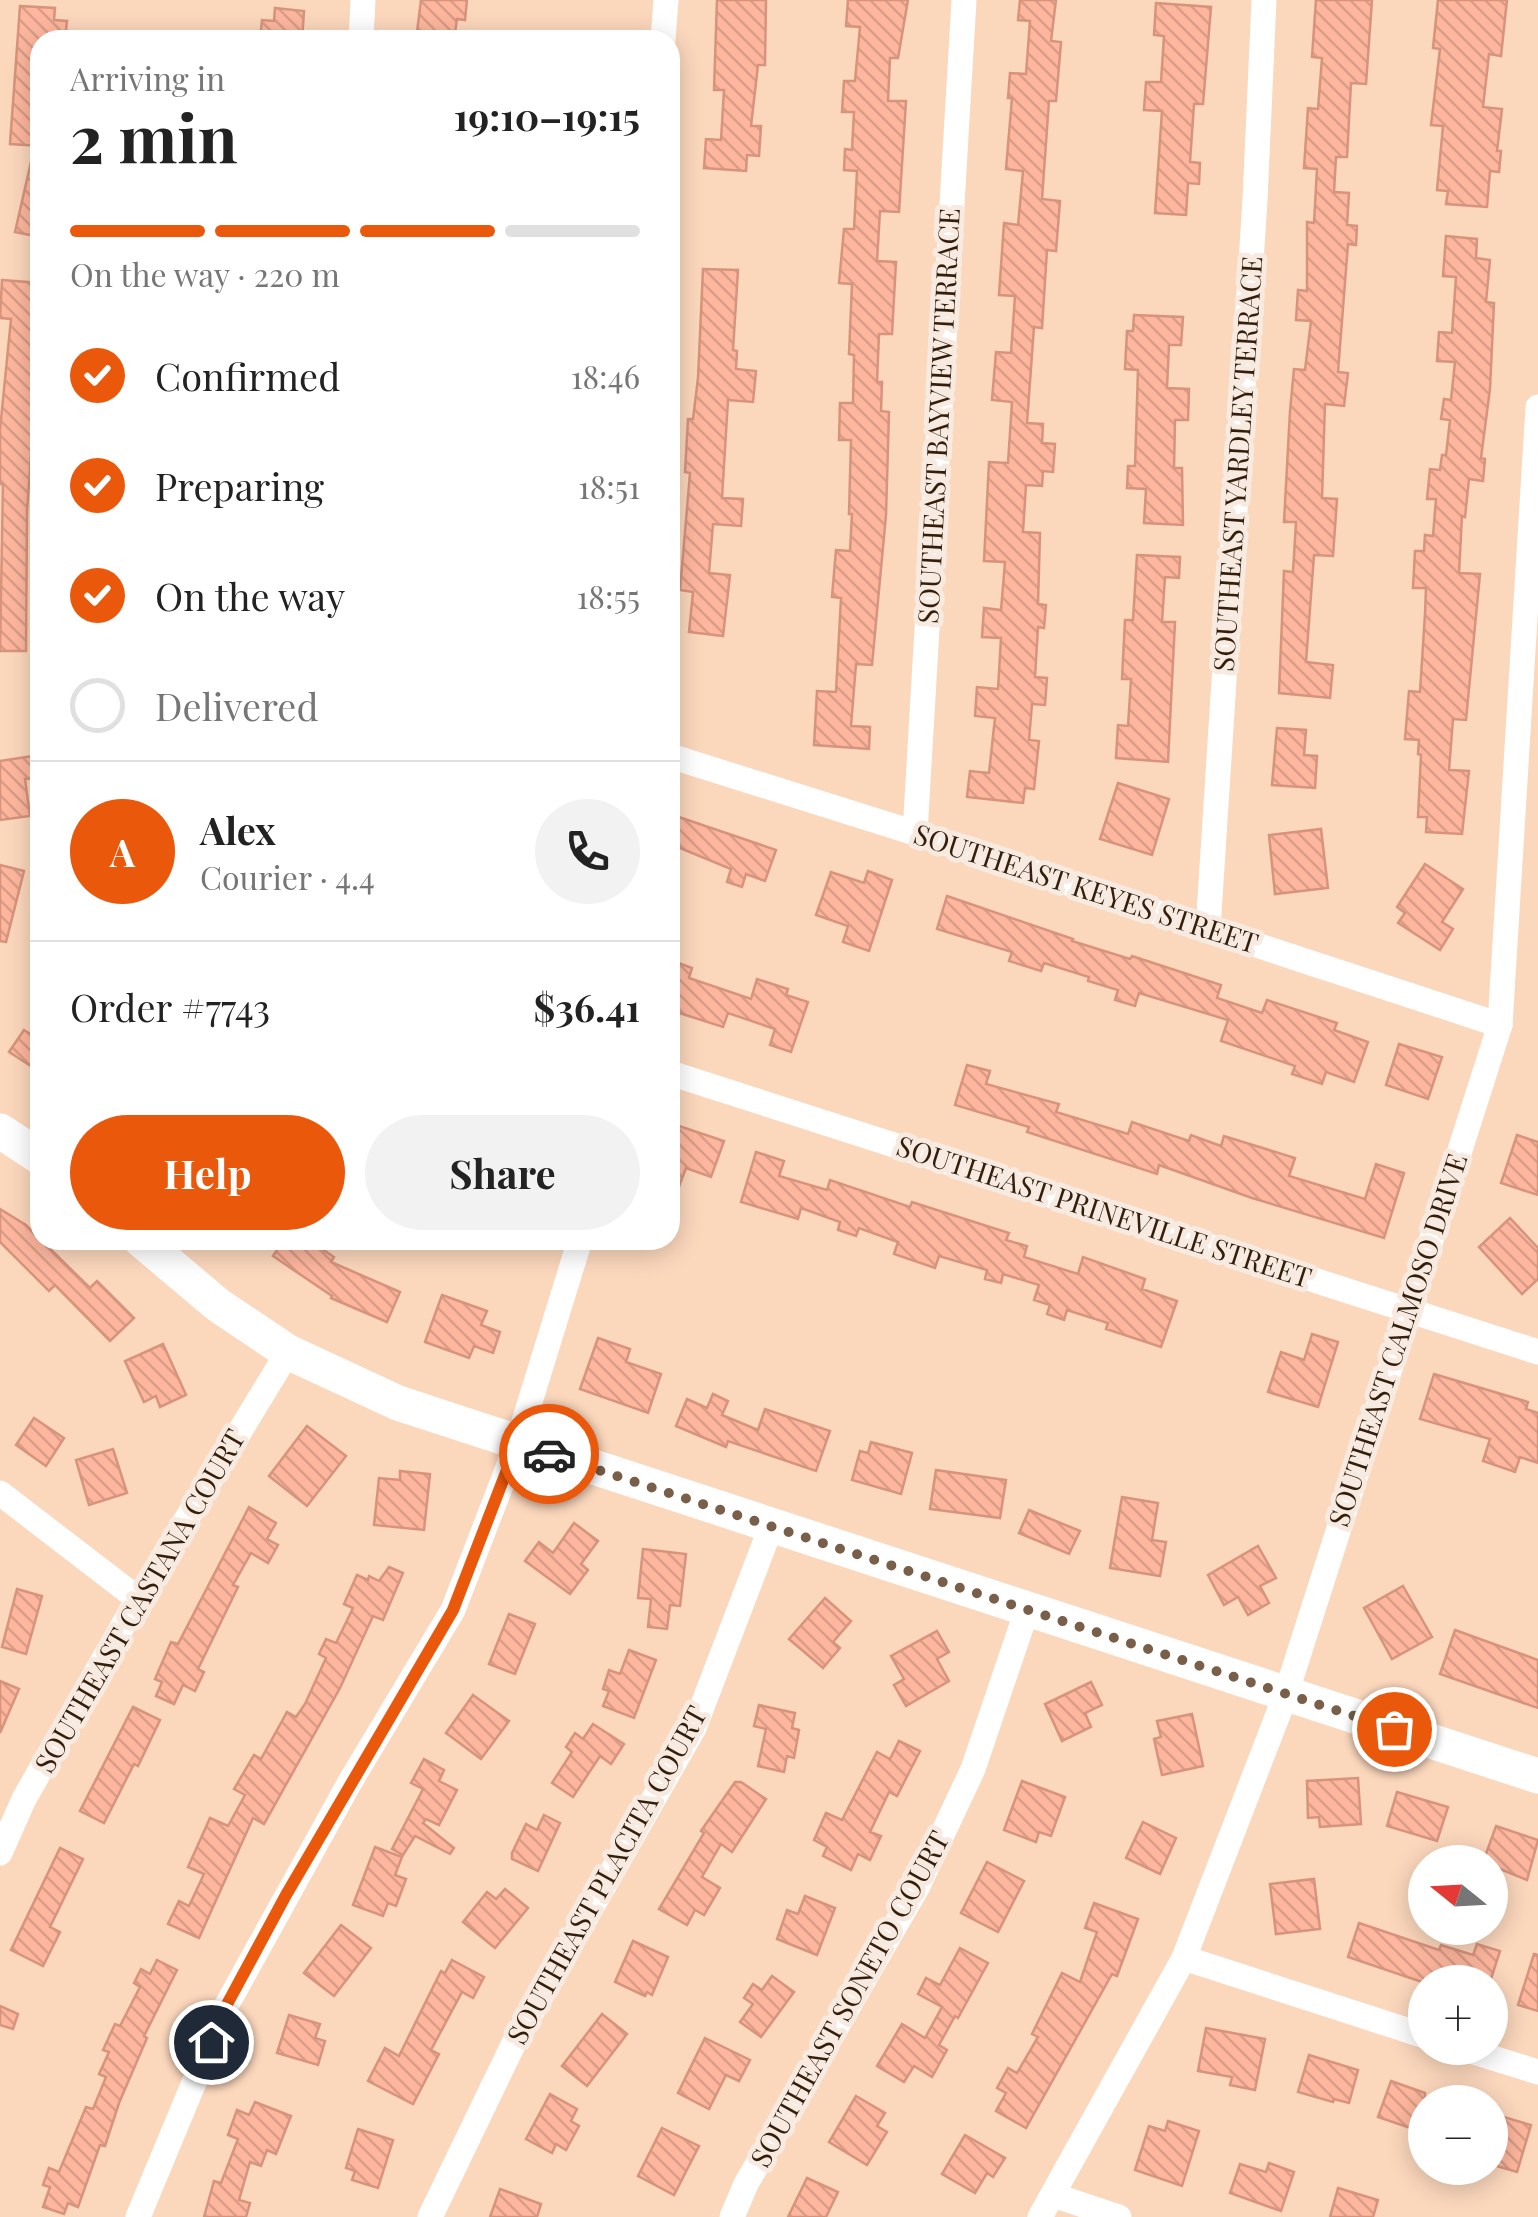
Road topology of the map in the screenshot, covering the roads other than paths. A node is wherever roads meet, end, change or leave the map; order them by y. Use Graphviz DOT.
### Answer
graph roads {
  1 [pos="363,0"];
  2 [pos="666,0"];
  3 [pos="964,0"];
  4 [pos="1264,0"];
  5 [pos="361,30"];
  6 [pos="664,30"];
  7 [pos="1538,407"];
  8 [pos="680,759"];
  9 [pos="915,832"];
  10 [pos="1208,928"];
  11 [pos="1500,1025"];
  12 [pos="680,1076"];
  13 [pos="0,1131"];
  14 [pos="30,1150"];
  15 [pos="154,1250"];
  16 [pos="577,1250"];
  17 [pos="1409,1310"];
  18 [pos="288,1352"];
  19 [pos="1538,1352"];
  20 [pos="517,1444"];
  21 [pos="0,1492"];
  22 [pos="771,1527"];
  23 [pos="138,1599"];
  24 [pos="1028,1610"];
  25 [pos="1286,1694"];
  26 [pos="1538,1776"];
  27 [pos="0,1853"];
  28 [pos="1184,1958"];
  29 [pos="1408,2030"];
  30 [pos="1508,2063"];
  31 [pos="1538,2072"];
  32 [pos="1046,2206"];
  33 [pos="138,2217"];
  34 [pos="430,2217"];
  35 [pos="732,2217"];
  36 [pos="1119,2217"];
  1 -- 5 [label="street"];
  2 -- 6 [label="street"];
  3 -- 9 [label="street, SOUTHEAST BAYVIEW TERRACE"];
  4 -- 10 [label="street, SOUTHEAST YARDLEY TERRACE"];
  7 -- 11 [label="street, SOUTHEAST CALMOSO DRIVE"];
  8 -- 9 [label="street, SOUTHEAST KEYES STREET"];
  9 -- 10 [label="street, SOUTHEAST KEYES STREET"];
  10 -- 11 [label="street, SOUTHEAST KEYES STREET"];
  11 -- 17 [label="street, SOUTHEAST CALMOSO DRIVE"];
  12 -- 17 [label="street, SOUTHEAST PRINEVILLE STREET"];
  13 -- 14 [label="street"];
  15 -- 18 [label="street"];
  16 -- 20 [label="street"];
  17 -- 19 [label="street, SOUTHEAST PRINEVILLE STREET"];
  17 -- 25 [label="street, SOUTHEAST CALMOSO DRIVE"];
  18 -- 20 [label="street"];
  18 -- 23 [label="street, SOUTHEAST CASTANA COURT"];
  20 -- 22 [label="street"];
  20 -- 33 [label="street"];
  21 -- 23 [label="street"];
  22 -- 24 [label="street"];
  22 -- 34 [label="street, SOUTHEAST PLACITA COURT"];
  23 -- 27 [label="street, SOUTHEAST CASTANA COURT"];
  24 -- 25 [label="street"];
  24 -- 35 [label="street, SOUTHEAST SONETO COURT"];
  25 -- 26 [label="street"];
  25 -- 28 [label="street, SOUTHEAST CALMOSO DRIVE"];
  28 -- 29 [label="street"];
  28 -- 32 [label="street, SOUTHEAST CALMOSO DRIVE"];
  30 -- 31 [label="street"];
  32 -- 36 [label="street"];
}
